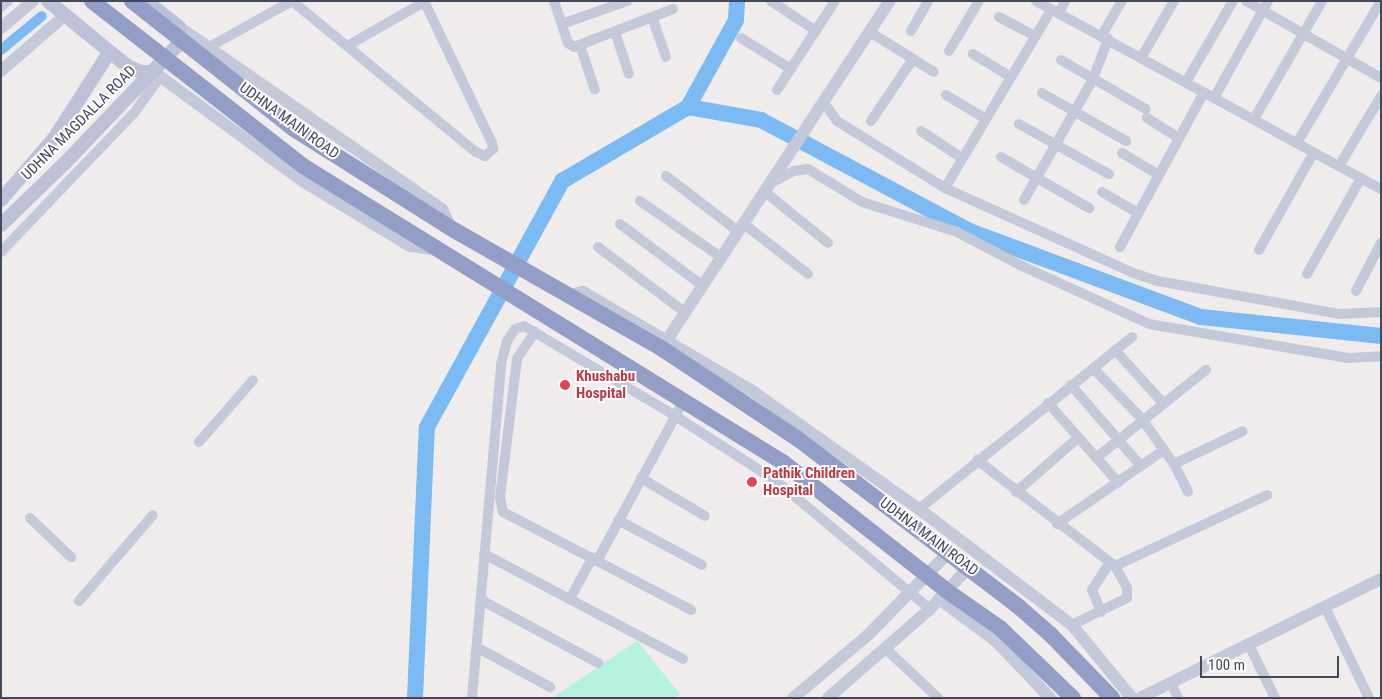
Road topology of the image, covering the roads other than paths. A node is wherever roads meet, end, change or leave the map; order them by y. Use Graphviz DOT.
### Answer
graph roads {
  1 [pos="8,1"];
  2 [pos="33,1"];
  3 [pos="48,1"];
  4 [pos="92,1"];
  5 [pos="132,1"];
  6 [pos="146,1"];
  7 [pos="554,1"];
  8 [pos="627,1"];
  9 [pos="771,1"];
  10 [pos="835,1"];
  11 [pos="890,1"];
  12 [pos="928,1"];
  13 [pos="979,1"];
  14 [pos="1036,1"];
  15 [pos="1065,1"];
  16 [pos="1122,1"];
  17 [pos="1174,1"];
  18 [pos="1233,1"];
  19 [pos="1246,1"];
  20 [pos="1268,1"];
  21 [pos="1322,1"];
  22 [pos="1381,1"];
  23 [pos="424,2"];
  24 [pos="1,7"];
  25 [pos="673,10"];
  26 [pos="1055,11"];
  27 [pos="1263,11"];
  28 [pos="64,16"];
  29 [pos="652,17"];
  30 [pos="999,17"];
  31 [pos="562,24"];
  32 [pos="179,27"];
  33 [pos="1,28"];
  34 [pos="816,31"];
  35 [pos="911,31"];
  36 [pos="615,32"];
  37 [pos="870,32"];
  38 [pos="1304,34"];
  39 [pos="1036,36"];
  40 [pos="1105,37"];
  41 [pos="742,38"];
  42 [pos="580,45"];
  43 [pos="211,46"];
  44 [pos="347,46"];
  45 [pos="949,51"];
  46 [pos="109,52"];
  47 [pos="973,54"];
  48 [pos="666,57"];
  49 [pos="1141,58"];
  50 [pos="913,59"];
  51 [pos="1347,59"];
  52 [pos="1061,60"];
  53 [pos="791,69"];
  54 [pos="1,71"];
  55 [pos="158,72"];
  56 [pos="934,72"];
  57 [pos="629,74"];
  58 [pos="1011,77"];
  59 [pos="1381,78"];
  60 [pos="1094,79"];
  61 [pos="1186,82"];
  62 [pos="595,90"];
  63 [pos="777,90"];
  64 [pos="1204,92"];
  65 [pos="1042,93"];
  66 [pos="946,95"];
  67 [pos="1381,96"];
  68 [pos="1214,98"];
  69 [pos="822,107"];
  70 [pos="1075,112"];
  71 [pos="986,119"];
  72 [pos="1254,119"];
  73 [pos="871,121"];
  74 [pos="1019,124"];
  75 [pos="920,132"];
  76 [pos="1179,138"];
  77 [pos="1126,141"];
  78 [pos="1297,143"];
  79 [pos="1057,145"];
  80 [pos="1314,152"];
  81 [pos="1122,153"];
  82 [pos="1001,156"];
  83 [pos="962,158"];
  84 [pos="1339,166"];
  85 [pos="1109,174"];
  86 [pos="1159,175"];
  87 [pos="666,176"];
  88 [pos="1038,178"];
  89 [pos="1361,178"];
  90 [pos="768,188"];
  91 [pos="945,188"];
  92 [pos="1381,189"];
  93 [pos="1102,192"];
  94 [pos="1,200"];
  95 [pos="1024,200"];
  96 [pos="640,201"];
  97 [pos="1089,208"];
  98 [pos="1138,213"];
  99 [pos="620,224"];
  100 [pos="1,225"];
  101 [pos="742,228"];
  102 [pos="453,229"];
  103 [pos="828,243"];
  104 [pos="1381,243"];
  105 [pos="598,247"];
  106 [pos="1120,247"];
  107 [pos="1259,250"];
  108 [pos="440,251"];
  109 [pos="1,252"];
  110 [pos="722,258"];
  111 [pos="1378,258"];
  112 [pos="808,274"];
  113 [pos="1307,274"];
  114 [pos="703,286"];
  115 [pos="1356,291"];
  116 [pos="1381,312"];
  117 [pos="686,313"];
  118 [pos="535,332"];
  119 [pos="1132,337"];
  120 [pos="664,344"];
  121 [pos="1115,350"];
  122 [pos="1381,356"];
  123 [pos="1093,368"];
  124 [pos="1206,370"];
  125 [pos="252,380"];
  126 [pos="1071,385"];
  127 [pos="684,400"];
  128 [pos="1048,403"];
  129 [pos="1163,403"];
  130 [pos="674,415"];
  131 [pos="1142,419"];
  132 [pos="1243,431"];
  133 [pos="1078,438"];
  134 [pos="1119,439"];
  135 [pos="199,442"];
  136 [pos="1164,450"];
  137 [pos="1096,458"];
  138 [pos="977,460"];
  139 [pos="1174,464"];
  140 [pos="1141,466"];
  141 [pos="641,478"];
  142 [pos="1118,482"];
  143 [pos="1016,492"];
  144 [pos="1188,492"];
  145 [pos="1267,495"];
  146 [pos="919,508"];
  147 [pos="153,515"];
  148 [pos="705,516"];
  149 [pos="30,518"];
  150 [pos="618,520"];
  151 [pos="1057,524"];
  152 [pos="949,552"];
  153 [pos="484,554"];
  154 [pos="71,557"];
  155 [pos="594,560"];
  156 [pos="1112,564"];
  157 [pos="702,565"];
  158 [pos="969,567"];
  159 [pos="928,576"];
  160 [pos="1381,579"];
  161 [pos="912,594"];
  162 [pos="943,595"];
  163 [pos="570,599"];
  164 [pos="483,601"];
  165 [pos="79,602"];
  166 [pos="1325,607"];
  167 [pos="930,609"];
  168 [pos="691,610"];
  169 [pos="1101,612"];
  170 [pos="1072,625"];
  171 [pos="1249,644"];
  172 [pos="478,648"];
  173 [pos="885,648"];
  174 [pos="682,659"];
  175 [pos="598,663"];
  176 [pos="1171,683"];
  177 [pos="550,687"];
  178 [pos="475,696"];
  179 [pos="793,698"];
  180 [pos="828,698"];
  181 [pos="938,698"];
  182 [pos="1050,698"];
  183 [pos="1073,698"];
  184 [pos="1112,698"];
  185 [pos="1132,698"];
  186 [pos="1140,698"];
  187 [pos="1178,698"];
  188 [pos="1275,698"];
  189 [pos="1369,698"];
  1 -- 24 [label="street"];
  2 -- 33 [label="street"];
  3 -- 28 [label="main road"];
  4 -- 108 [label="highway"];
  5 -- 102 [label="highway, UDHNA MAIN ROAD"];
  6 -- 32 [label="main road"];
  7 -- 31 [label="street"];
  8 -- 31 [label="street"];
  9 -- 34 [label="street"];
  10 -- 34 [label="street"];
  11 -- 37 [label="street"];
  12 -- 35 [label="street"];
  13 -- 45 [label="street"];
  14 -- 26 [label="street"];
  15 -- 26 [label="street"];
  16 -- 40 [label="street"];
  17 -- 49 [label="street"];
  18 -- 61 [label="street"];
  19 -- 27 [label="street"];
  20 -- 27 [label="street"];
  21 -- 38 [label="street"];
  22 -- 51 [label="street"];
  23 -- 44 [label="street"];
  23 -- 44 [label="street"];
  25 -- 29 [label="street"];
  26 -- 39 [label="street"];
  26 -- 40 [label="street"];
  27 -- 38 [label="street"];
  27 -- 68 [label="street"];
  28 -- 46 [label="main road"];
  28 -- 54 [label="street"];
  29 -- 36 [label="street"];
  29 -- 48 [label="street"];
  30 -- 39 [label="street"];
  31 -- 42 [label="street"];
  32 -- 43 [label="street"];
  32 -- 55 [label="main road, UDHNA MAGDALLA ROAD"];
  34 -- 53 [label="street"];
  36 -- 42 [label="street"];
  36 -- 57 [label="street"];
  37 -- 50 [label="street"];
  37 -- 69 [label="street"];
  38 -- 51 [label="street"];
  38 -- 72 [label="street"];
  39 -- 58 [label="street"];
  40 -- 49 [label="street"];
  40 -- 60 [label="street"];
  41 -- 53 [label="street"];
  42 -- 62 [label="street"];
  43 -- 44 [label="street"];
  43 -- 102 [label="street"];
  46 -- 55 [label="main road"];
  46 -- 94 [label="main road"];
  47 -- 58 [label="street"];
  49 -- 61 [label="street"];
  50 -- 56 [label="street"];
  50 -- 73 [label="street"];
  51 -- 59 [label="street"];
  51 -- 78 [label="street"];
  52 -- 60 [label="street"];
  53 -- 63 [label="street"];
  55 -- 100 [label="main road, UDHNA MAGDALLA ROAD"];
  55 -- 108 [label="street"];
  55 -- 109 [label="street"];
  58 -- 71 [label="street"];
  60 -- 70 [label="street"];
  60 -- 76 [label="street"];
  61 -- 64 [label="street"];
  64 -- 68 [label="street"];
  64 -- 76 [label="street"];
  65 -- 70 [label="street"];
  66 -- 71 [label="street"];
  67 -- 84 [label="street"];
  68 -- 72 [label="street"];
  69 -- 90 [label="street"];
  69 -- 91 [label="street"];
  70 -- 77 [label="street"];
  70 -- 79 [label="street"];
  71 -- 83 [label="street"];
  72 -- 78 [label="street"];
  74 -- 79 [label="street"];
  75 -- 83 [label="street"];
  76 -- 86 [label="street"];
  78 -- 80 [label="street"];
  79 -- 85 [label="street"];
  79 -- 88 [label="street"];
  80 -- 84 [label="street"];
  80 -- 107 [label="street"];
  81 -- 86 [label="street"];
  82 -- 88 [label="street"];
  83 -- 91 [label="street"];
  84 -- 89 [label="street"];
  86 -- 98 [label="street"];
  87 -- 101 [label="street"];
  88 -- 95 [label="street"];
  88 -- 97 [label="street"];
  89 -- 92 [label="street"];
  89 -- 113 [label="street"];
  90 -- 101 [label="street"];
  90 -- 103 [label="street"];
  90 -- 122 [label="street"];
  91 -- 116 [label="street"];
  93 -- 98 [label="street"];
  96 -- 110 [label="street"];
  98 -- 106 [label="street"];
  99 -- 114 [label="street"];
  101 -- 110 [label="street"];
  101 -- 112 [label="street"];
  102 -- 120 [label="highway, UDHNA MAIN ROAD"];
  104 -- 111 [label="street"];
  105 -- 117 [label="street"];
  108 -- 127 [label="highway"];
  110 -- 114 [label="street"];
  111 -- 115 [label="street"];
  114 -- 117 [label="street"];
  117 -- 120 [label="street"];
  118 -- 130 [label="street"];
  118 -- 153 [label="street"];
  118 -- 155 [label="street"];
  119 -- 121 [label="street"];
  120 -- 146 [label="street"];
  120 -- 152 [label="highway, UDHNA MAIN ROAD"];
  121 -- 123 [label="street"];
  121 -- 129 [label="street"];
  123 -- 126 [label="street"];
  123 -- 131 [label="street"];
  124 -- 129 [label="street"];
  125 -- 135 [label="street"];
  126 -- 128 [label="street"];
  126 -- 134 [label="street"];
  127 -- 130 [label="street"];
  127 -- 159 [label="highway"];
  128 -- 133 [label="street"];
  128 -- 138 [label="street"];
  129 -- 131 [label="street"];
  130 -- 141 [label="street"];
  130 -- 161 [label="street"];
  131 -- 134 [label="street"];
  131 -- 136 [label="street"];
  132 -- 139 [label="street"];
  133 -- 137 [label="street"];
  133 -- 143 [label="street"];
  134 -- 137 [label="street"];
  134 -- 140 [label="street"];
  136 -- 139 [label="street"];
  136 -- 140 [label="street"];
  137 -- 142 [label="street"];
  138 -- 143 [label="street"];
  138 -- 146 [label="street"];
  139 -- 144 [label="street"];
  140 -- 142 [label="street"];
  141 -- 148 [label="street"];
  141 -- 150 [label="street"];
  142 -- 151 [label="street"];
  143 -- 151 [label="street"];
  145 -- 156 [label="street"];
  146 -- 170 [label="street"];
  147 -- 165 [label="street"];
  149 -- 154 [label="street"];
  150 -- 155 [label="street"];
  150 -- 157 [label="street"];
  151 -- 156 [label="street"];
  152 -- 158 [label="highway, UDHNA MAIN ROAD"];
  152 -- 159 [label="street"];
  153 -- 163 [label="street"];
  153 -- 164 [label="street"];
  155 -- 163 [label="street"];
  155 -- 168 [label="street"];
  156 -- 169 [label="street"];
  156 -- 169 [label="street"];
  158 -- 162 [label="street"];
  158 -- 184 [label="highway, UDHNA MAIN ROAD"];
  159 -- 161 [label="street"];
  159 -- 162 [label="highway"];
  160 -- 166 [label="street"];
  161 -- 167 [label="street"];
  161 -- 179 [label="street"];
  162 -- 167 [label="street"];
  162 -- 182 [label="street"];
  162 -- 183 [label="highway"];
  163 -- 174 [label="street"];
  164 -- 172 [label="street"];
  164 -- 175 [label="street"];
  166 -- 171 [label="street"];
  166 -- 189 [label="street"];
  167 -- 173 [label="street"];
  169 -- 170 [label="street"];
  170 -- 185 [label="street"];
  171 -- 176 [label="street"];
  171 -- 188 [label="street"];
  172 -- 177 [label="street"];
  172 -- 178 [label="street"];
  173 -- 180 [label="street"];
  173 -- 181 [label="street"];
  176 -- 186 [label="street"];
  176 -- 187 [label="street"];
}
